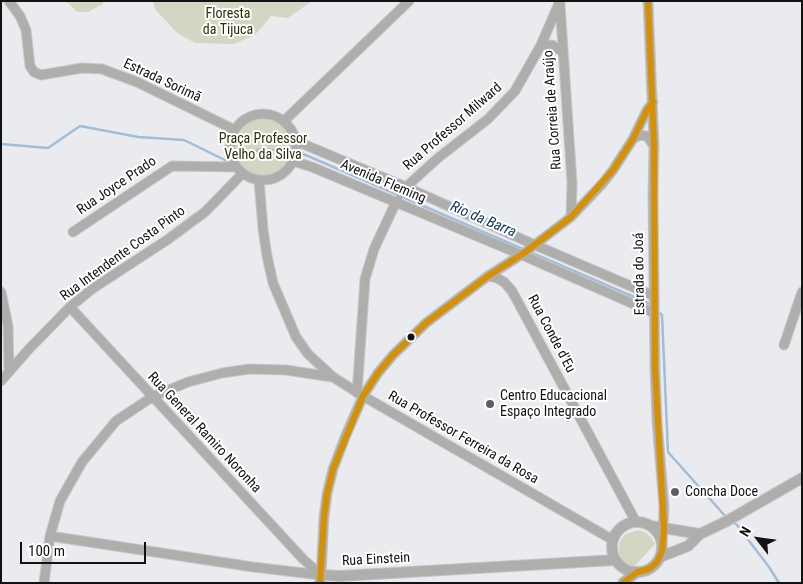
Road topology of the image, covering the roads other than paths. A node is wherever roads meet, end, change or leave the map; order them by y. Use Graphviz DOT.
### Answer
graph roads {
  1 [pos="9,1"];
  2 [pos="409,1"];
  3 [pos="560,1"];
  4 [pos="648,1"];
  5 [pos="541,45"];
  6 [pos="563,52"];
  7 [pos="652,102"];
  8 [pos="284,121"];
  9 [pos="234,130"];
  10 [pos="633,139"];
  11 [pos="296,144"];
  12 [pos="654,146"];
  13 [pos="294,159"];
  14 [pos="240,170"];
  15 [pos="259,180"];
  16 [pos="405,190"];
  17 [pos="397,201"];
  18 [pos="571,217"];
  19 [pos="73,232"];
  20 [pos="528,250"];
  21 [pos="488,276"];
  22 [pos="1,292"];
  23 [pos="802,292"];
  24 [pos="654,297"];
  25 [pos="70,307"];
  26 [pos="654,312"];
  27 [pos="784,344"];
  28 [pos="9,372"];
  29 [pos="333,377"];
  30 [pos="1,381"];
  31 [pos="360,394"];
  32 [pos="152,397"];
  33 [pos="802,478"];
  34 [pos="636,522"];
  35 [pos="651,526"];
  36 [pos="664,528"];
  37 [pos="685,532"];
  38 [pos="700,534"];
  39 [pos="50,536"];
  40 [pos="613,540"];
  41 [pos="662,545"];
  42 [pos="688,546"];
  43 [pos="660,557"];
  44 [pos="615,560"];
  45 [pos="636,572"];
  46 [pos="321,579"];
  47 [pos="44,583"];
  48 [pos="623,583"];
  1 -- 9 [label="street, Estrada Sorimã"];
  2 -- 8 [label="street"];
  3 -- 5 [label="street, Rua Professor Milward"];
  3 -- 6 [label="street, Rua Correia de Araújo"];
  4 -- 7 [label="street, Estrada do Joá"];
  5 -- 6 [label="street"];
  5 -- 16 [label="street, Rua Professor Milward"];
  6 -- 18 [label="street, Rua Correia de Araújo"];
  7 -- 10 [label="street"];
  7 -- 12 [label="street, Estrada do Joá"];
  8 -- 9 [label="street"];
  8 -- 11 [label="street"];
  9 -- 14 [label="street"];
  10 -- 12 [label="street"];
  10 -- 18 [label="street"];
  11 -- 13 [label="street"];
  11 -- 16 [label="street, Avenida Fleming"];
  12 -- 24 [label="street, Estrada do Joá"];
  13 -- 15 [label="street"];
  13 -- 17 [label="street, Avenida Fleming"];
  14 -- 15 [label="street"];
  14 -- 19 [label="street, Rua Joyce Prado"];
  14 -- 25 [label="street, Rua Intendente Costa Pinto"];
  15 -- 29 [label="street, Rua Professor Ferreira da Rosa"];
  16 -- 17 [label="street, Rua Professor Milward"];
  16 -- 20 [label="street, Avenida Fleming"];
  17 -- 20 [label="street, Avenida Fleming"];
  17 -- 31 [label="street, Rua Professor Milward"];
  18 -- 20 [label="street"];
  20 -- 21 [label="street"];
  20 -- 24 [label="street, Avenida Fleming"];
  20 -- 26 [label="street, Avenida Fleming"];
  21 -- 31 [label="street"];
  21 -- 34 [label="street, Rua Conde d'Eu"];
  22 -- 28 [label="street"];
  23 -- 27 [label="street"];
  24 -- 26 [label="street, Estrada do Joá"];
  25 -- 28 [label="street, Rua Intendente Costa Pinto"];
  25 -- 32 [label="street, Rua General Ramiro Noronha"];
  26 -- 36 [label="street, Estrada do Joá"];
  28 -- 30 [label="street, Rua Intendente Costa Pinto"];
  29 -- 31 [label="street, Rua Professor Ferreira da Rosa"];
  29 -- 32 [label="street"];
  31 -- 40 [label="street, Rua Professor Ferreira da Rosa"];
  31 -- 46 [label="street"];
  32 -- 39 [label="street"];
  32 -- 46 [label="street, Rua General Ramiro Noronha"];
  33 -- 38 [label="street"];
  34 -- 35 [label="street"];
  34 -- 40 [label="street"];
  35 -- 36 [label="street"];
  35 -- 41 [label="street"];
  36 -- 37 [label="street"];
  36 -- 41 [label="street, Estrada do Joá"];
  37 -- 38 [label="street"];
  37 -- 42 [label="street"];
  38 -- 42 [label="street"];
  39 -- 46 [label="street, Rua Einstein"];
  39 -- 47 [label="street"];
  40 -- 44 [label="street"];
  41 -- 43 [label="street"];
  42 -- 43 [label="street"];
  43 -- 45 [label="street"];
  44 -- 45 [label="street"];
  44 -- 46 [label="street, Rua Einstein"];
  45 -- 48 [label="street"];
}
